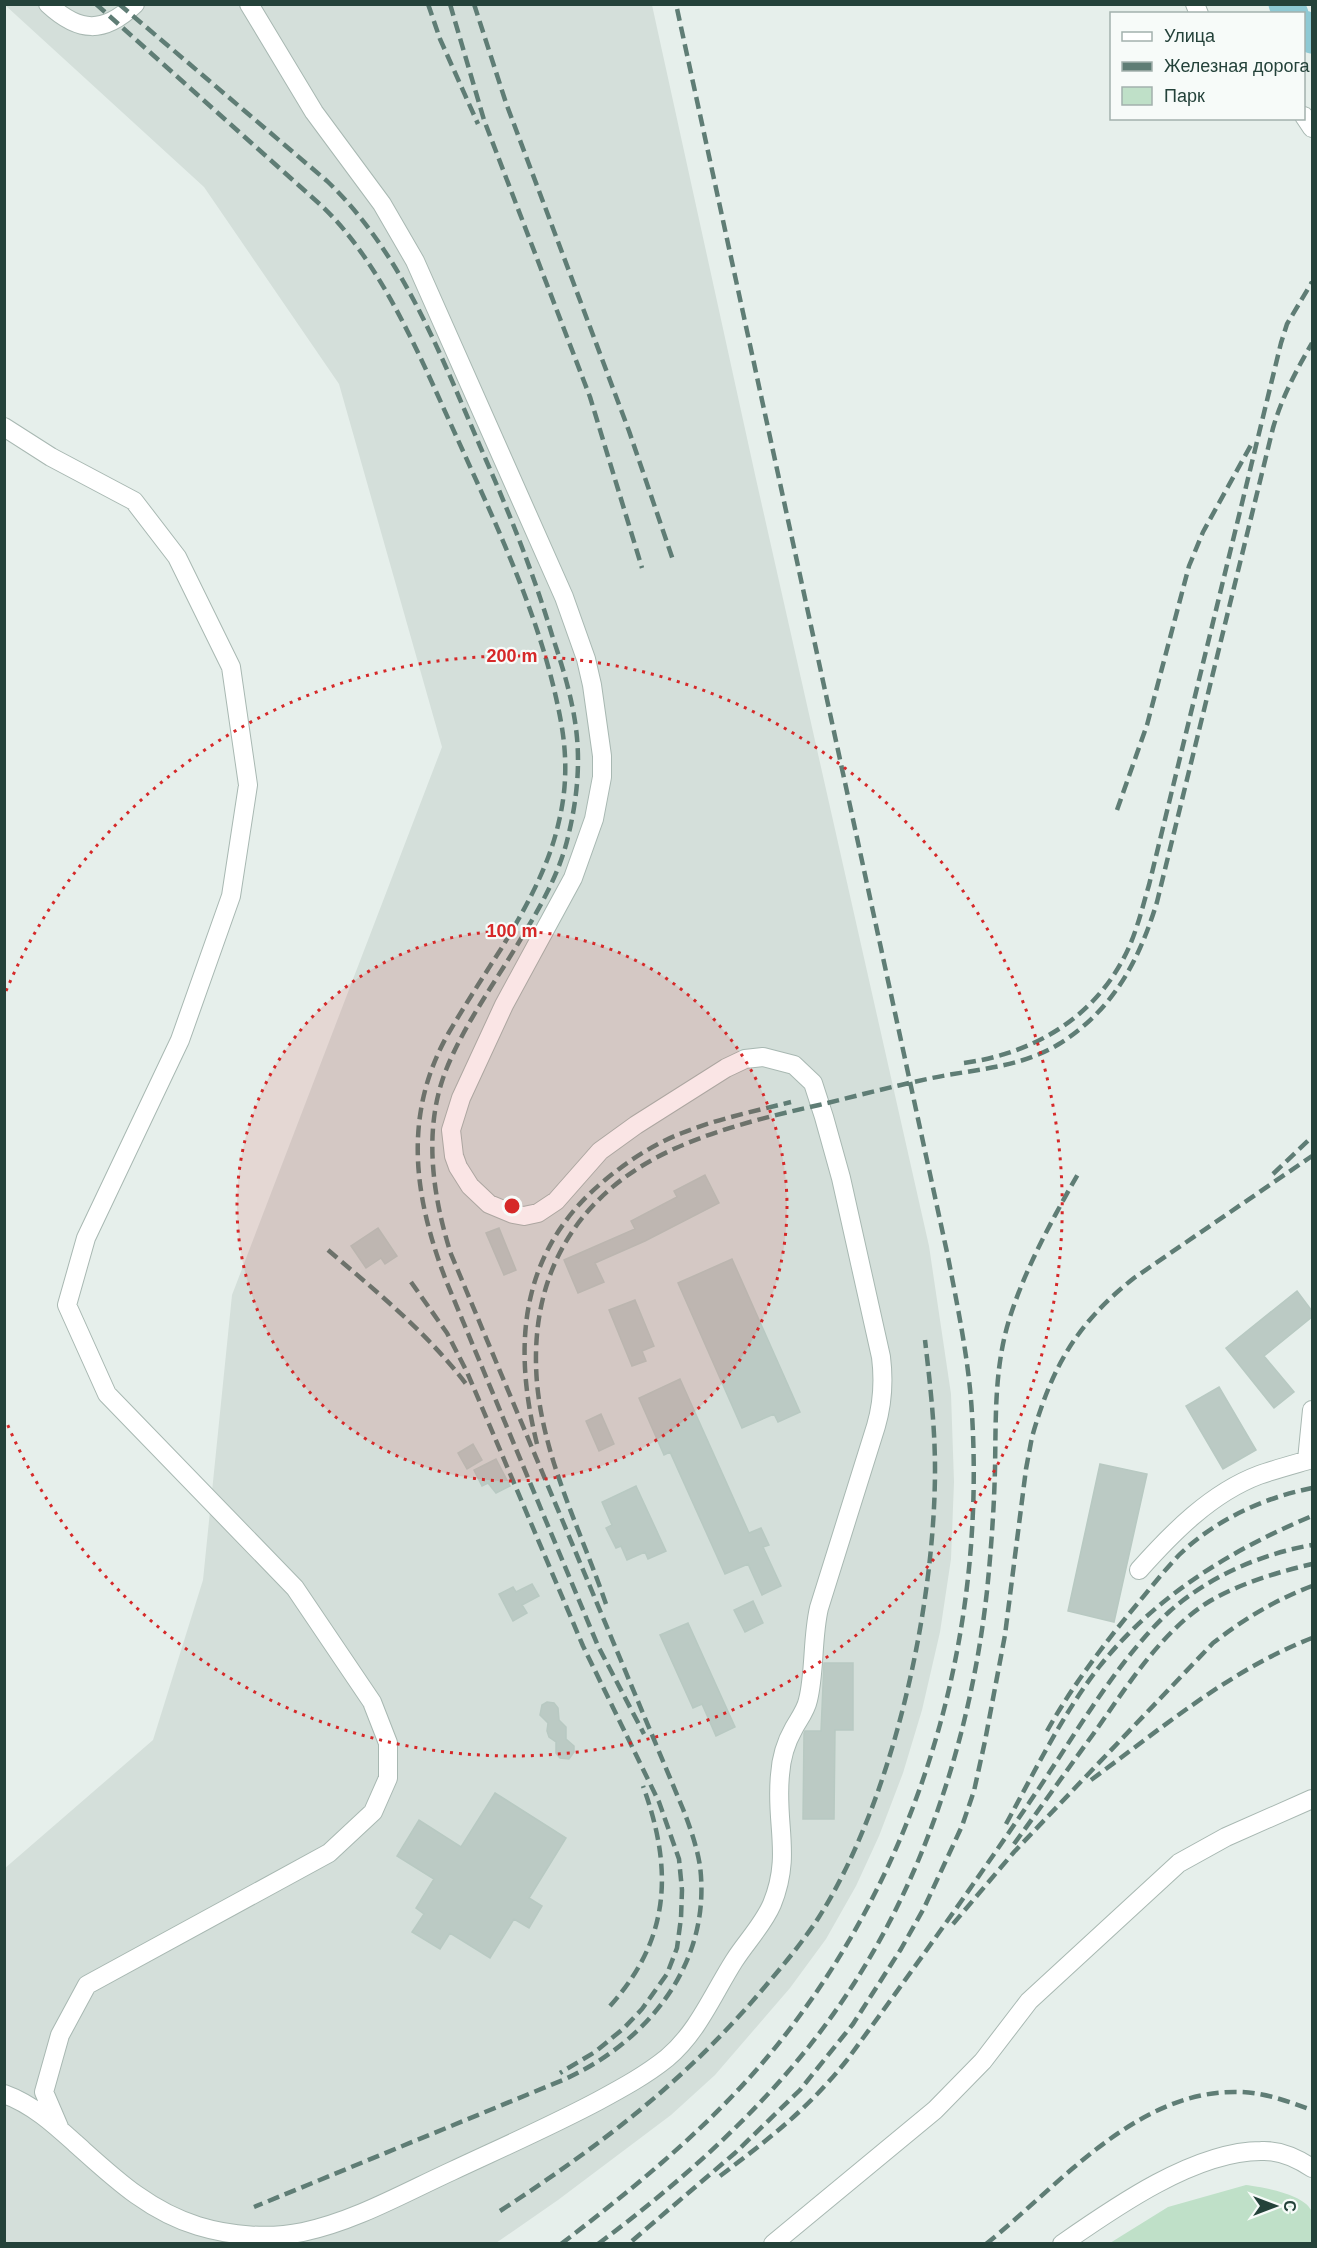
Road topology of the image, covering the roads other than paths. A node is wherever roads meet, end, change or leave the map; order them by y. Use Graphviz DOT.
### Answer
graph roads {
  1 [pos="48,4"];
  2 [pos="135,4"];
  3 [pos="249,4"];
  4 [pos="4,427"];
  5 [pos="1312,1410"];
  6 [pos="1310,1460"];
  7 [pos="1138,1570"];
  8 [pos="1312,1799"];
  9 [pos="4,2094"];
  10 [pos="60,2129"];
  11 [pos="1312,2168"];
  12 [pos="773,2244"];
  13 [pos="1062,2244"];
  1 -- 2 [label="lane"];
  3 -- 10 [label="lane"];
  4 -- 10 [label="lane"];
  5 -- 6 [label="lane"];
  6 -- 7 [label="lane"];
  8 -- 12 [label="lane"];
  9 -- 10 [label="lane"];
  11 -- 13 [label="lane"];
}
